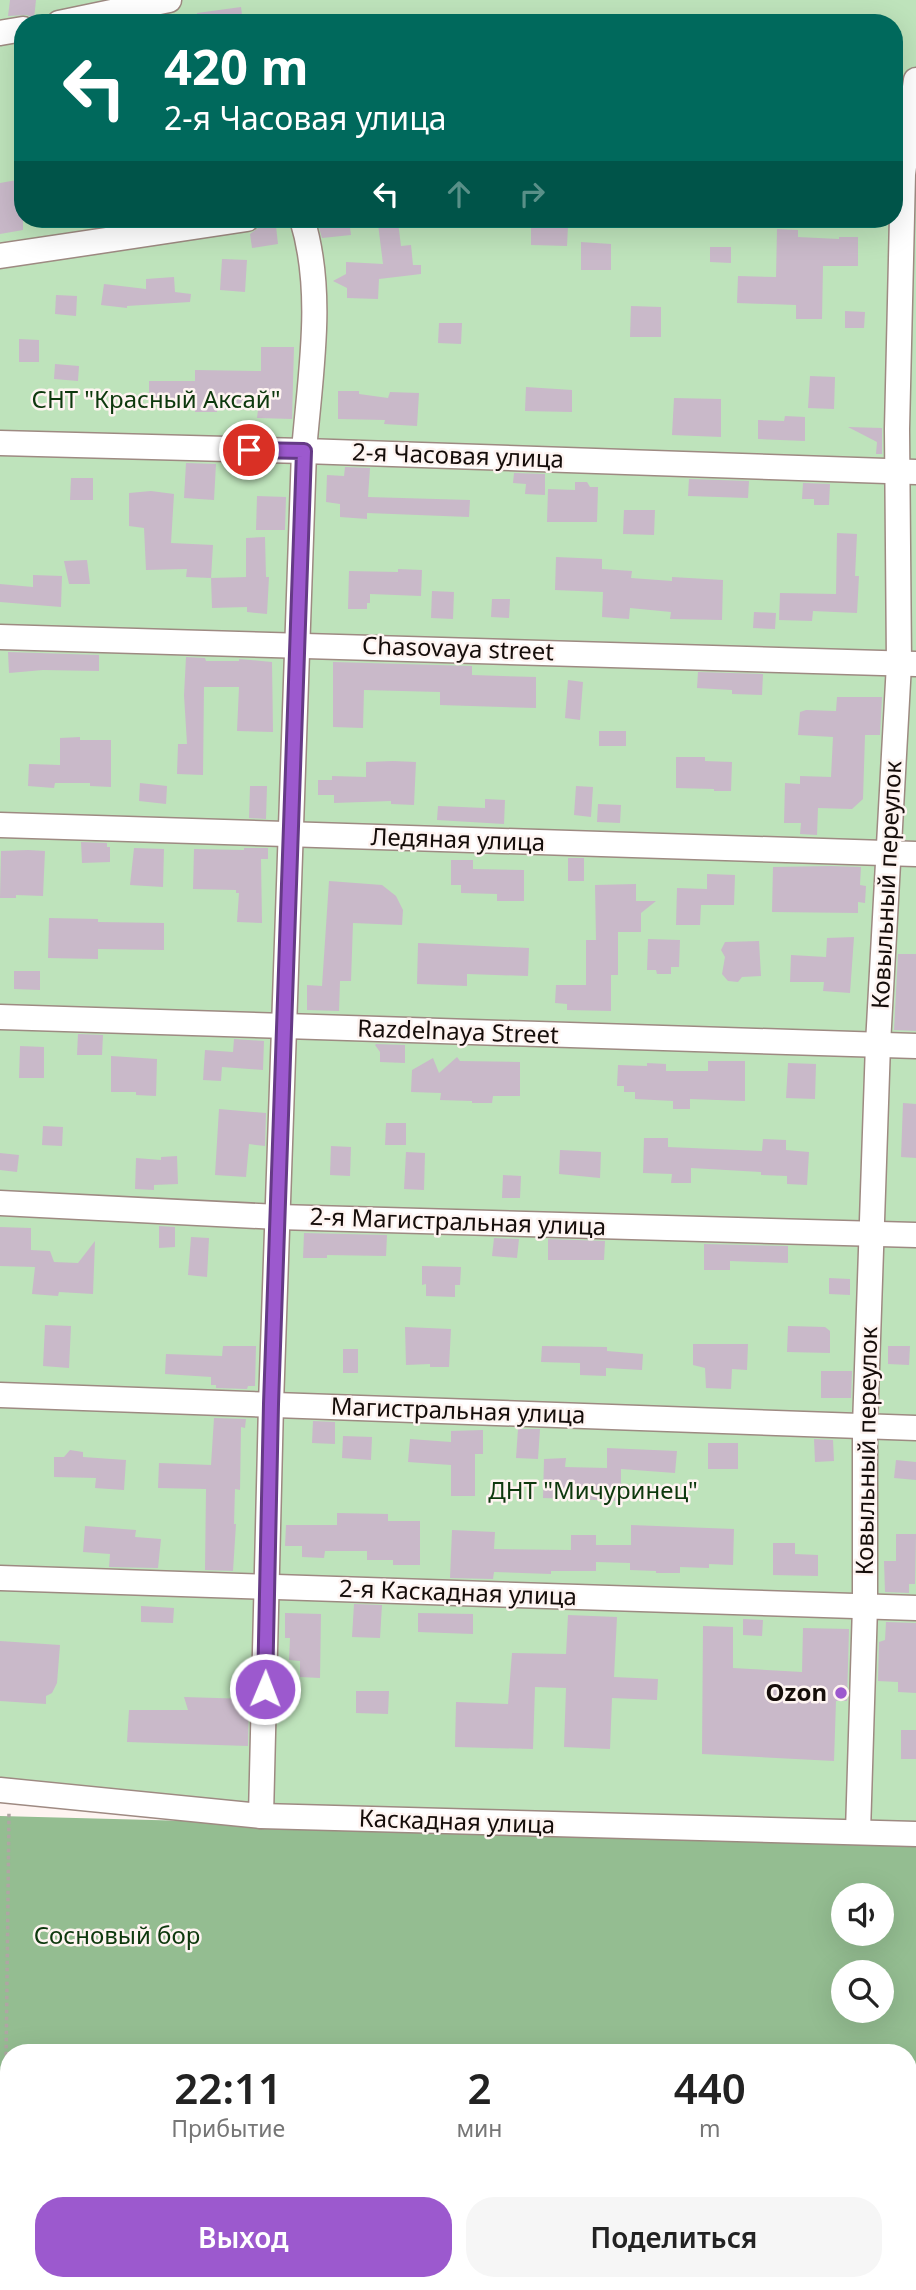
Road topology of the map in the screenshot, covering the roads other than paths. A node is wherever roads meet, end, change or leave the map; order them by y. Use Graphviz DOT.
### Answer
graph roads {
  1 [pos="169,0"];
  2 [pos="130,5"];
  3 [pos="94,14"];
  4 [pos="916,80"];
  5 [pos="905,156"];
  6 [pos="187,228"];
  7 [pos="304,228"];
  8 [pos="903,228"];
  9 [pos="0,256"];
  10 [pos="0,443"];
  11 [pos="304,451"];
  12 [pos="906,472"];
  13 [pos="0,637"];
  14 [pos="298,644"];
  15 [pos="908,664"];
  16 [pos="0,825"];
  17 [pos="292,835"];
  18 [pos="890,853"];
  19 [pos="916,854"];
  20 [pos="0,1017"];
  21 [pos="284,1027"];
  22 [pos="878,1044"];
  23 [pos="916,1046"];
  24 [pos="0,1203"];
  25 [pos="278,1217"];
  26 [pos="872,1234"];
  27 [pos="916,1236"];
  28 [pos="0,1395"];
  29 [pos="271,1404"];
  30 [pos="865,1427"];
  31 [pos="916,1428"];
  32 [pos="0,1578"];
  33 [pos="267,1587"];
  34 [pos="865,1606"];
  35 [pos="916,1608"];
  36 [pos="5,1790"];
  37 [pos="261,1816"];
  38 [pos="858,1832"];
  39 [pos="916,1834"];
  1 -- 2 [label="street"];
  2 -- 3 [label="street"];
  4 -- 5 [label="street, Ковыльный переулок"];
  6 -- 9 [label="street"];
  7 -- 11 [label="street"];
  8 -- 12 [label="street, Ковыльный переулок"];
  10 -- 11 [label="street, 2-я Часовая улица"];
  11 -- 12 [label="street, 2-я Часовая улица"];
  11 -- 14 [label="street"];
  12 -- 15 [label="street, Ковыльный переулок"];
  13 -- 14 [label="street, Chasovaya street"];
  14 -- 15 [label="street, Chasovaya street"];
  14 -- 17 [label="street"];
  15 -- 18 [label="street, Ковыльный переулок"];
  16 -- 17 [label="street, Ледяная улица"];
  17 -- 18 [label="street, Ледяная улица"];
  17 -- 21 [label="street"];
  18 -- 19 [label="street, Ледяная улица"];
  18 -- 22 [label="street, Ковыльный переулок"];
  20 -- 21 [label="street, Razdelnaya Street"];
  21 -- 22 [label="street, Razdelnaya Street"];
  21 -- 25 [label="street"];
  22 -- 23 [label="street, Razdelnaya Street"];
  22 -- 26 [label="street, Ковыльный переулок"];
  24 -- 25 [label="street, 2-я Магистральная улица"];
  25 -- 26 [label="street, 2-я Магистральная улица"];
  25 -- 29 [label="street"];
  26 -- 27 [label="street, 2-я Магистральная улица"];
  26 -- 30 [label="street, Ковыльный переулок"];
  28 -- 29 [label="street, Магистральная улица"];
  29 -- 30 [label="street, Магистральная улица"];
  29 -- 33 [label="street"];
  30 -- 31 [label="street, Магистральная улица"];
  30 -- 34 [label="street, Ковыльный переулок"];
  32 -- 33 [label="street, 2-я Каскадная улица"];
  33 -- 34 [label="street, 2-я Каскадная улица"];
  33 -- 37 [label="street"];
  34 -- 35 [label="street, 2-я Каскадная улица"];
  34 -- 38 [label="street, Ковыльный переулок"];
  36 -- 37 [label="street, Каскадная улица"];
  37 -- 38 [label="street, Каскадная улица"];
  38 -- 39 [label="street, Каскадная улица"];
}
